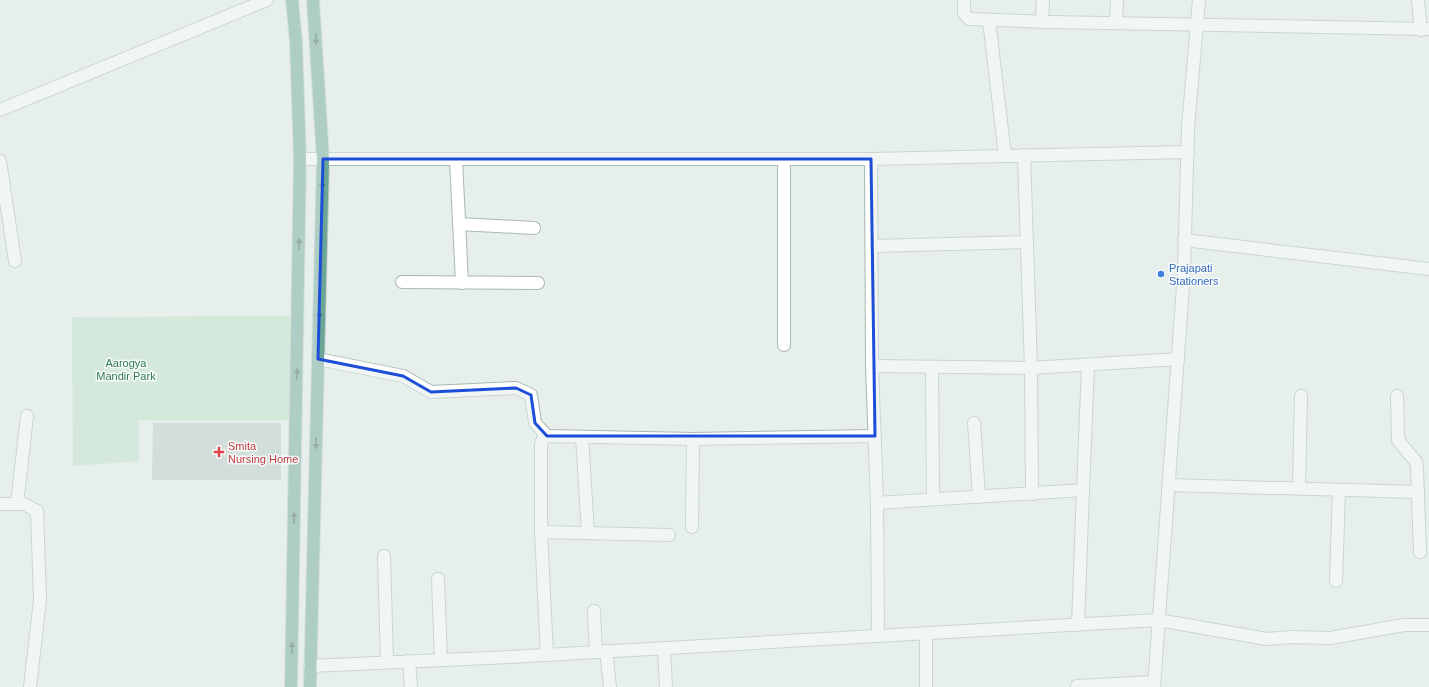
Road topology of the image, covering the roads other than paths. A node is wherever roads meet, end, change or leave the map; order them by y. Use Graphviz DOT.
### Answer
graph roads {
  1 [pos="267,0"];
  2 [pos="292,0"];
  3 [pos="313,0"];
  4 [pos="964,0"];
  5 [pos="1043,0"];
  6 [pos="1117,0"];
  7 [pos="1199,0"];
  8 [pos="1418,0"];
  9 [pos="989,20"];
  10 [pos="1042,22"];
  11 [pos="1116,23"];
  12 [pos="1197,24"];
  13 [pos="1425,29"];
  14 [pos="0,110"];
  15 [pos="1188,152"];
  16 [pos="1024,155"];
  17 [pos="1005,156"];
  18 [pos="872,158"];
  19 [pos="300,159"];
  20 [pos="323,159"];
  21 [pos="456,159"];
  22 [pos="784,159"];
  23 [pos="0,161"];
  24 [pos="459,224"];
  25 [pos="534,228"];
  26 [pos="1184,240"];
  27 [pos="1027,242"];
  28 [pos="872,246"];
  29 [pos="15,261"];
  30 [pos="1429,269"];
  31 [pos="402,282"];
  32 [pos="462,283"];
  33 [pos="538,283"];
  34 [pos="784,345"];
  35 [pos="318,359"];
  36 [pos="1178,359"];
  37 [pos="1088,364"];
  38 [pos="872,366"];
  39 [pos="932,367"];
  40 [pos="1031,368"];
  41 [pos="296,393"];
  42 [pos="317,394"];
  43 [pos="1301,396"];
  44 [pos="1397,396"];
  45 [pos="27,416"];
  46 [pos="974,423"];
  47 [pos="547,436"];
  48 [pos="875,436"];
  49 [pos="582,437"];
  50 [pos="693,439"];
  51 [pos="1169,484"];
  52 [pos="1299,488"];
  53 [pos="1083,490"];
  54 [pos="1339,490"];
  55 [pos="1418,492"];
  56 [pos="1032,494"];
  57 [pos="979,497"];
  58 [pos="933,500"];
  59 [pos="877,503"];
  60 [pos="0,504"];
  61 [pos="17,504"];
  62 [pos="692,527"];
  63 [pos="541,532"];
  64 [pos="588,533"];
  65 [pos="669,535"];
  66 [pos="1420,552"];
  67 [pos="384,556"];
  68 [pos="438,579"];
  69 [pos="1336,581"];
  70 [pos="594,611"];
  71 [pos="1158,620"];
  72 [pos="1078,625"];
  73 [pos="1429,625"];
  74 [pos="926,633"];
  75 [pos="878,636"];
  76 [pos="664,648"];
  77 [pos="601,652"];
  78 [pos="547,655"];
  79 [pos="441,660"];
  80 [pos="409,661"];
  81 [pos="387,662"];
  82 [pos="310,666"];
  83 [pos="1154,684"];
  84 [pos="1077,686"];
  85 [pos="30,687"];
  86 [pos="291,687"];
  87 [pos="310,687"];
  88 [pos="411,687"];
  89 [pos="610,687"];
  90 [pos="666,687"];
  91 [pos="926,687"];
  1 -- 14 [label="street"];
  2 -- 19 [label="main road"];
  3 -- 20 [label="main road, one-way"];
  4 -- 9 [label="street"];
  5 -- 10 [label="street"];
  6 -- 11 [label="street"];
  7 -- 12 [label="street"];
  8 -- 13 [label="street"];
  9 -- 10 [label="street"];
  9 -- 17 [label="street"];
  10 -- 11 [label="street"];
  11 -- 12 [label="street"];
  12 -- 13 [label="street"];
  12 -- 15 [label="street"];
  15 -- 16 [label="street"];
  15 -- 26 [label="street"];
  16 -- 17 [label="street"];
  16 -- 27 [label="street"];
  17 -- 18 [label="street"];
  18 -- 22 [label="street"];
  18 -- 28 [label="street"];
  19 -- 20 [label="street"];
  41 -- 19 [label="main road, one-way"];
  20 -- 21 [label="street"];
  20 -- 35 [label="main road, one-way"];
  21 -- 22 [label="street"];
  21 -- 24 [label="street"];
  22 -- 34 [label="street"];
  23 -- 29 [label="street"];
  24 -- 25 [label="street"];
  24 -- 32 [label="street"];
  26 -- 30 [label="street"];
  26 -- 36 [label="street"];
  27 -- 28 [label="street"];
  27 -- 40 [label="street"];
  28 -- 38 [label="street"];
  31 -- 32 [label="street"];
  32 -- 33 [label="street"];
  35 -- 42 [label="main road"];
  35 -- 47 [label="street"];
  36 -- 37 [label="street"];
  36 -- 51 [label="street"];
  37 -- 40 [label="street"];
  37 -- 53 [label="street"];
  38 -- 39 [label="street"];
  38 -- 48 [label="street"];
  39 -- 40 [label="street"];
  39 -- 58 [label="street"];
  40 -- 56 [label="street"];
  41 -- 42 [label="main road"];
  86 -- 41 [label="main road, one-way"];
  42 -- 82 [label="main road, one-way"];
  43 -- 52 [label="street"];
  44 -- 55 [label="street"];
  45 -- 61 [label="street"];
  46 -- 57 [label="street"];
  47 -- 49 [label="street"];
  47 -- 63 [label="street"];
  48 -- 50 [label="street"];
  48 -- 59 [label="street"];
  49 -- 50 [label="street"];
  49 -- 64 [label="street"];
  50 -- 62 [label="street"];
  51 -- 52 [label="street"];
  51 -- 71 [label="street"];
  52 -- 54 [label="street"];
  53 -- 56 [label="street"];
  53 -- 72 [label="street"];
  54 -- 55 [label="street"];
  54 -- 69 [label="street"];
  55 -- 66 [label="street"];
  56 -- 57 [label="street"];
  57 -- 58 [label="street"];
  58 -- 59 [label="street"];
  59 -- 75 [label="street"];
  60 -- 61 [label="street"];
  61 -- 85 [label="street"];
  63 -- 64 [label="street"];
  63 -- 78 [label="street"];
  64 -- 65 [label="street"];
  67 -- 81 [label="street"];
  68 -- 79 [label="street"];
  70 -- 77 [label="street"];
  71 -- 72 [label="street"];
  71 -- 73 [label="street"];
  71 -- 83 [label="street"];
  72 -- 74 [label="street"];
  74 -- 75 [label="street"];
  74 -- 91 [label="street"];
  75 -- 76 [label="street"];
  76 -- 77 [label="street"];
  76 -- 90 [label="street"];
  77 -- 78 [label="street"];
  77 -- 89 [label="street"];
  78 -- 79 [label="street"];
  79 -- 80 [label="street"];
  80 -- 81 [label="street"];
  80 -- 88 [label="street"];
  81 -- 82 [label="street"];
  82 -- 87 [label="main road"];
  83 -- 84 [label="street"];
}
